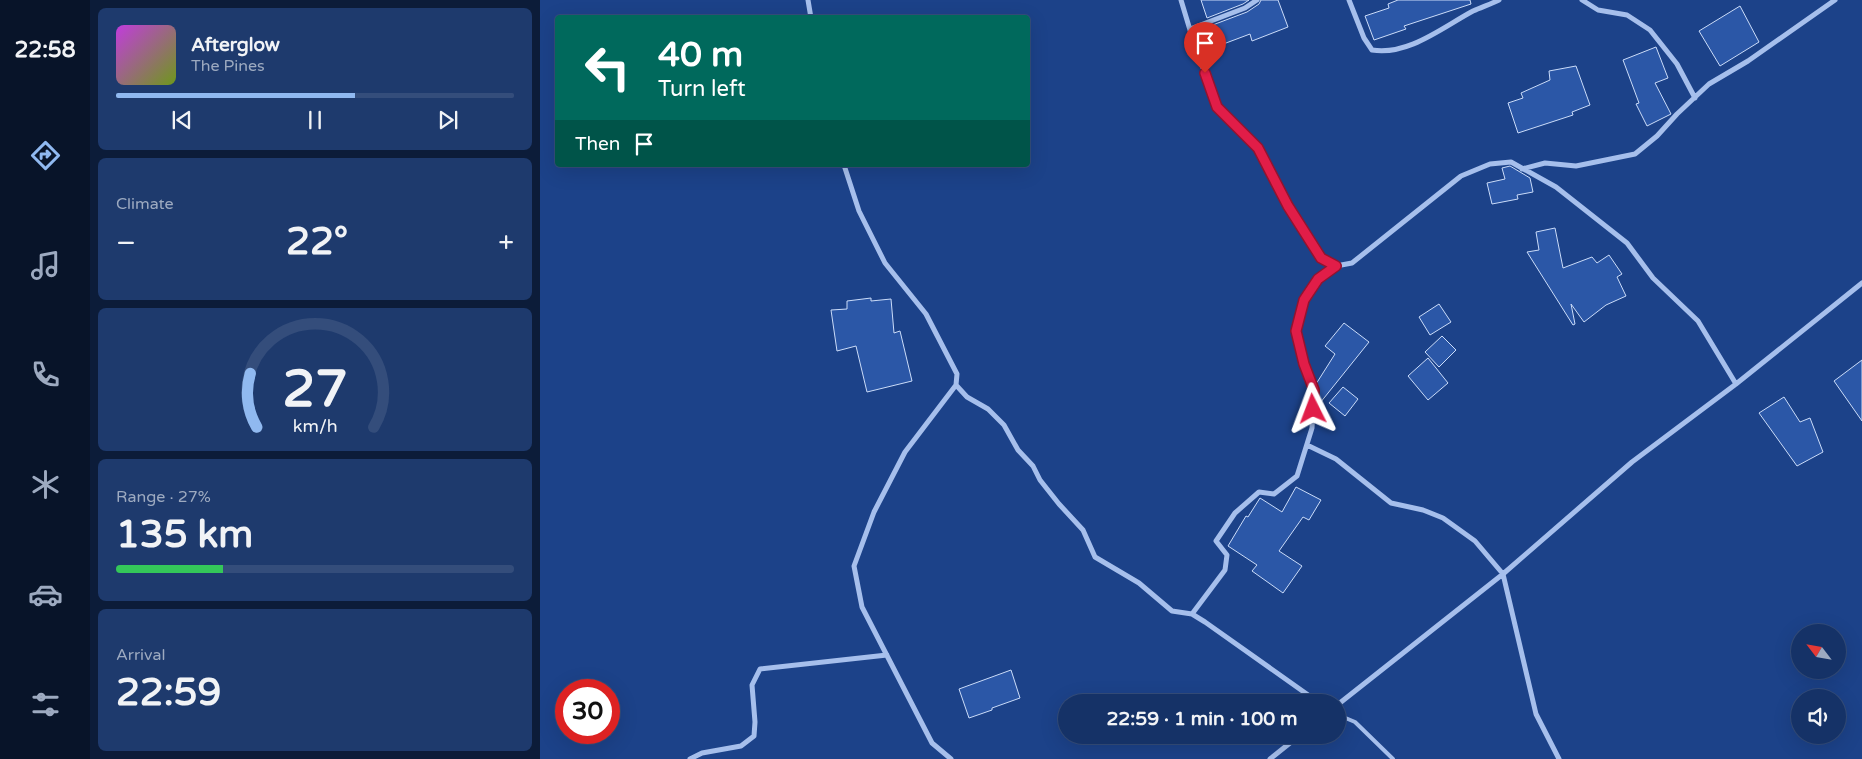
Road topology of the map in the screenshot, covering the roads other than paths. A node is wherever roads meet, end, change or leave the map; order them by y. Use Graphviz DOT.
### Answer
graph roads {
  1 [pos="808,0"];
  2 [pos="1181,0"];
  3 [pos="1257,0"];
  4 [pos="1349,0"];
  5 [pos="1499,0"];
  6 [pos="1582,0"];
  7 [pos="1835,0"];
  8 [pos="810,15"];
  9 [pos="1190,29"];
  10 [pos="1695,98"];
  11 [pos="845,167"];
  12 [pos="1522,169"];
  13 [pos="1336,266"];
  14 [pos="1862,283"];
  15 [pos="1736,384"];
  16 [pos="956,386"];
  17 [pos="1307,445"];
  18 [pos="1503,574"];
  19 [pos="1192,614"];
  20 [pos="887,655"];
  21 [pos="1307,694"];
  22 [pos="1346,698"];
  23 [pos="1346,718"];
  24 [pos="1289,744"];
  25 [pos="690,759"];
  26 [pos="951,759"];
  27 [pos="1270,759"];
  28 [pos="1393,759"];
  29 [pos="1559,759"];
  1 -- 8 [label="street"];
  2 -- 9 [label="street"];
  3 -- 9 [label="street"];
  4 -- 5 [label="street"];
  6 -- 10 [label="street"];
  7 -- 10 [label="street"];
  9 -- 13 [label="street"];
  10 -- 12 [label="street"];
  11 -- 16 [label="street"];
  12 -- 13 [label="street"];
  12 -- 15 [label="street"];
  13 -- 17 [label="street"];
  14 -- 15 [label="street"];
  15 -- 18 [label="street"];
  16 -- 19 [label="street"];
  16 -- 20 [label="street"];
  17 -- 18 [label="street"];
  17 -- 19 [label="street"];
  18 -- 22 [label="street"];
  18 -- 29 [label="street"];
  19 -- 21 [label="street"];
  20 -- 25 [label="street"];
  20 -- 26 [label="street"];
  23 -- 28 [label="lane"];
  24 -- 27 [label="street"];
}
